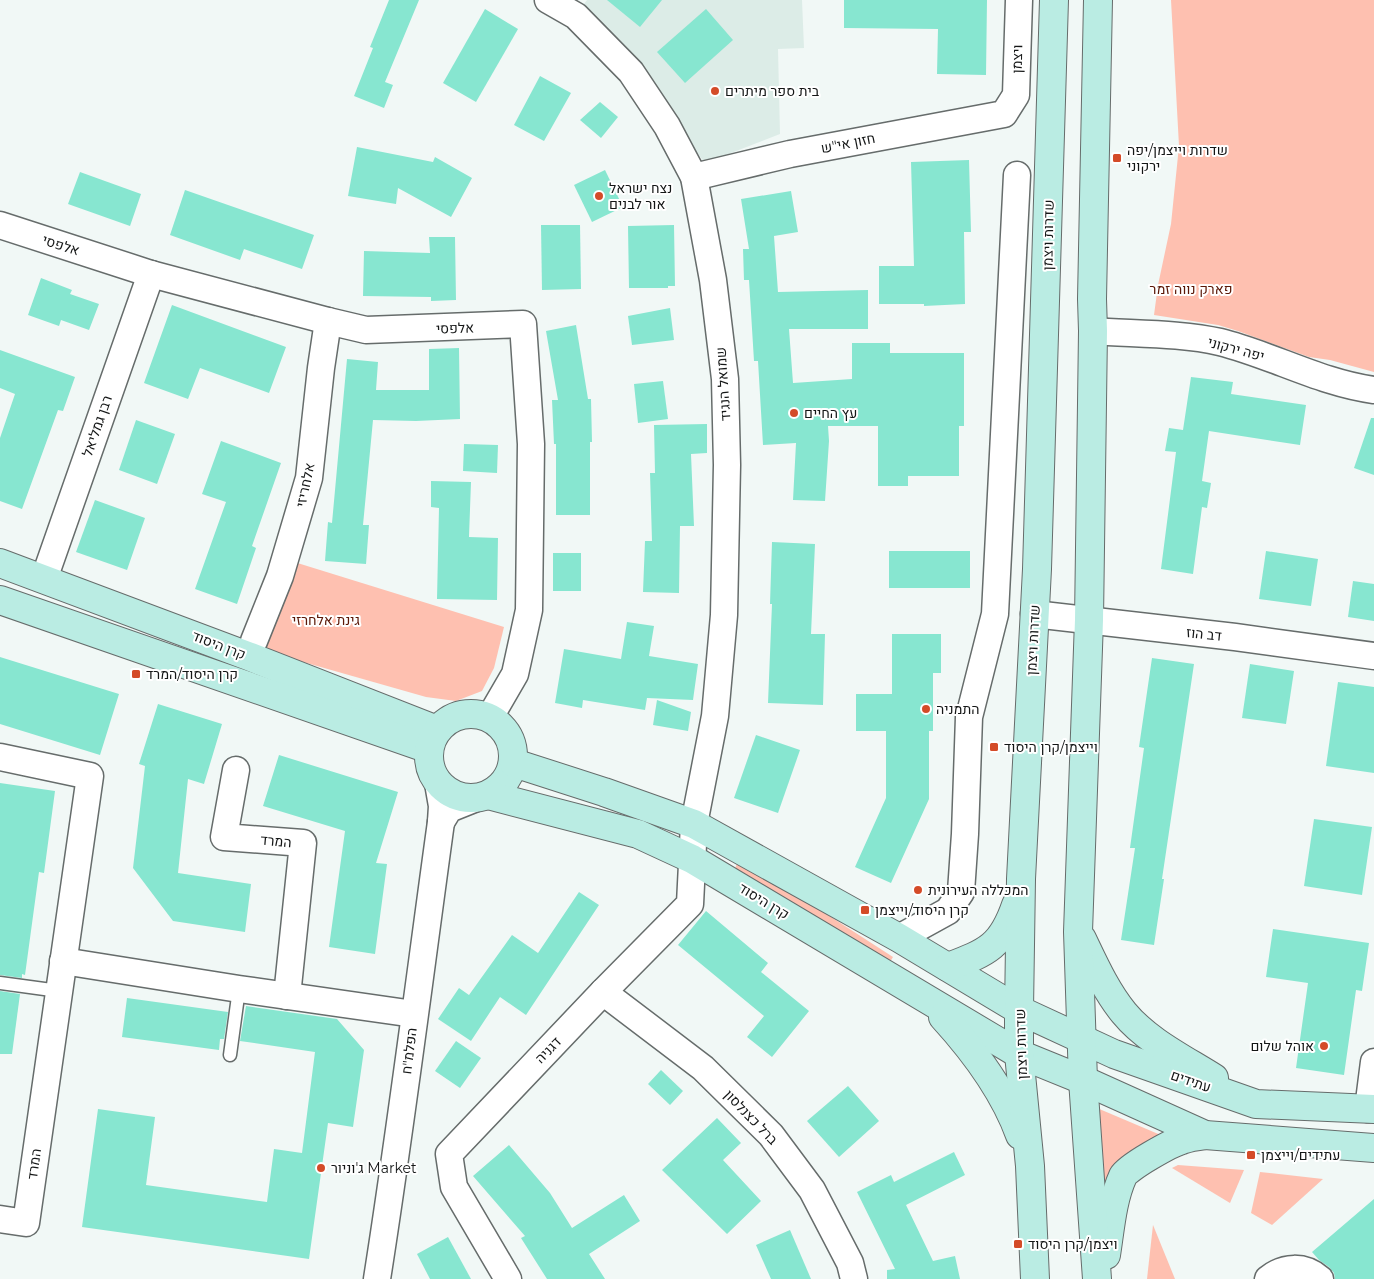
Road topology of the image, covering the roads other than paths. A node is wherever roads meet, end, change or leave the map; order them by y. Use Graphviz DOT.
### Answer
graph roads {
  1 [pos="548,0"];
  2 [pos="1019,0"];
  3 [pos="1054,0"];
  4 [pos="1098,0"];
  5 [pos="1004,114"];
  6 [pos="1017,174"];
  7 [pos="694,177"];
  8 [pos="0,225"];
  9 [pos="151,274"];
  10 [pos="328,321"];
  11 [pos="1094,331"];
  12 [pos="1374,390"];
  13 [pos="0,563"];
  14 [pos="44,579"];
  15 [pos="0,600"];
  16 [pos="1034,614"];
  17 [pos="1089,620"];
  18 [pos="254,641"];
  19 [pos="1374,656"];
  20 [pos="490,717"];
  21 [pos="433,740"];
  22 [pos="0,757"];
  23 [pos="514,763"];
  24 [pos="236,770"];
  25 [pos="438,783"];
  26 [pos="481,797"];
  27 [pos="441,822"];
  28 [pos="694,824"];
  29 [pos="692,858"];
  30 [pos="1021,879"];
  31 [pos="1078,932"];
  32 [pos="899,938"];
  33 [pos="63,960"];
  34 [pos="948,967"];
  35 [pos="0,983"];
  36 [pos="239,989"];
  37 [pos="59,991"];
  38 [pos="603,992"];
  39 [pos="287,996"];
  40 [pos="926,999"];
  41 [pos="1019,1010"];
  42 [pos="414,1014"];
  43 [pos="1082,1038"];
  44 [pos="1019,1054"];
  45 [pos="230,1055"];
  46 [pos="1374,1062"];
  47 [pos="1084,1080"];
  48 [pos="1256,1104"];
  49 [pos="1371,1109"];
  50 [pos="1204,1135"];
  51 [pos="1374,1148"];
  52 [pos="1030,1166"];
  53 [pos="0,1219"];
  54 [pos="377,1279"];
  55 [pos="508,1279"];
  56 [pos="854,1279"];
  57 [pos="1035,1279"];
  58 [pos="1097,1279"];
  59 [pos="1102,1279"];
  60 [pos="1268,1279"];
  61 [pos="1320,1279"];
  1 -- 7 [label="street, שמואל הנגיד"];
  2 -- 5 [label="street, ויצמן"];
  3 -- 16 [label="main road, שדרות ויצמן"];
  4 -- 11 [label="main road"];
  5 -- 7 [label="street, חזון אי\"ש"];
  6 -- 32 [label="street"];
  7 -- 28 [label="street, שמואל הנגיד"];
  8 -- 9 [label="street, אלפסי"];
  9 -- 10 [label="street, אלפסי"];
  9 -- 14 [label="street, רבן גמליאל"];
  10 -- 18 [label="street, אלחריזי"];
  10 -- 20 [label="street, אלפסי"];
  11 -- 12 [label="street, יפה ירקוני"];
  11 -- 17 [label="main road"];
  13 -- 14 [label="main road, קרן היסוד"];
  14 -- 21 [label="main road, קרן היסוד"];
  15 -- 21 [label="main road, קרן היסוד"];
  16 -- 17 [label="street, דב הוז"];
  16 -- 30 [label="main road, שדרות ויצמן"];
  17 -- 19 [label="street, דב הוז"];
  17 -- 31 [label="main road"];
  20 -- 21 [label="main road"];
  20 -- 23 [label="main road"];
  21 -- 25 [label="main road"];
  22 -- 33 [label="street, המרד"];
  23 -- 26 [label="main road"];
  23 -- 28 [label="main road"];
  24 -- 39 [label="street, המרד"];
  25 -- 26 [label="main road"];
  25 -- 27 [label="street, הפלמ\"ח"];
  26 -- 27 [label="street"];
  26 -- 29 [label="main road, קרן היסוד"];
  27 -- 42 [label="street, הפלמ\"ח"];
  28 -- 29 [label="street, דגניה"];
  28 -- 32 [label="main road"];
  29 -- 38 [label="street, דגניה"];
  29 -- 40 [label="main road, קרן היסוד"];
  30 -- 34 [label="main road"];
  30 -- 41 [label="main road, שדרות ויצמן"];
  31 -- 43 [label="main road"];
  31 -- 48 [label="main road"];
  32 -- 34 [label="main road"];
  33 -- 36 [label="street"];
  33 -- 37 [label="street, המרד"];
  34 -- 41 [label="main road"];
  35 -- 37 [label="lane"];
  36 -- 39 [label="street"];
  36 -- 45 [label="lane"];
  37 -- 53 [label="street, המרד"];
  38 -- 55 [label="street, דגניה"];
  38 -- 56 [label="street, ברל כצנלסון"];
  39 -- 42 [label="street"];
  40 -- 44 [label="main road, קרן היסוד"];
  40 -- 52 [label="main road"];
  41 -- 43 [label="main road, עתידים"];
  41 -- 44 [label="main road, שדרות ויצמן"];
  42 -- 54 [label="street, הפלמ\"ח"];
  43 -- 47 [label="main road"];
  43 -- 48 [label="main road, עתידים"];
  44 -- 47 [label="main road"];
  44 -- 52 [label="main road, שדרות ויצמן"];
  46 -- 49 [label="street"];
  47 -- 50 [label="main road"];
  47 -- 58 [label="main road"];
  48 -- 49 [label="main road, עתידים"];
  50 -- 51 [label="main road"];
  50 -- 59 [label="main road"];
  52 -- 57 [label="main road, שדרות ויצמן"];
  60 -- 61 [label="street"];
}
